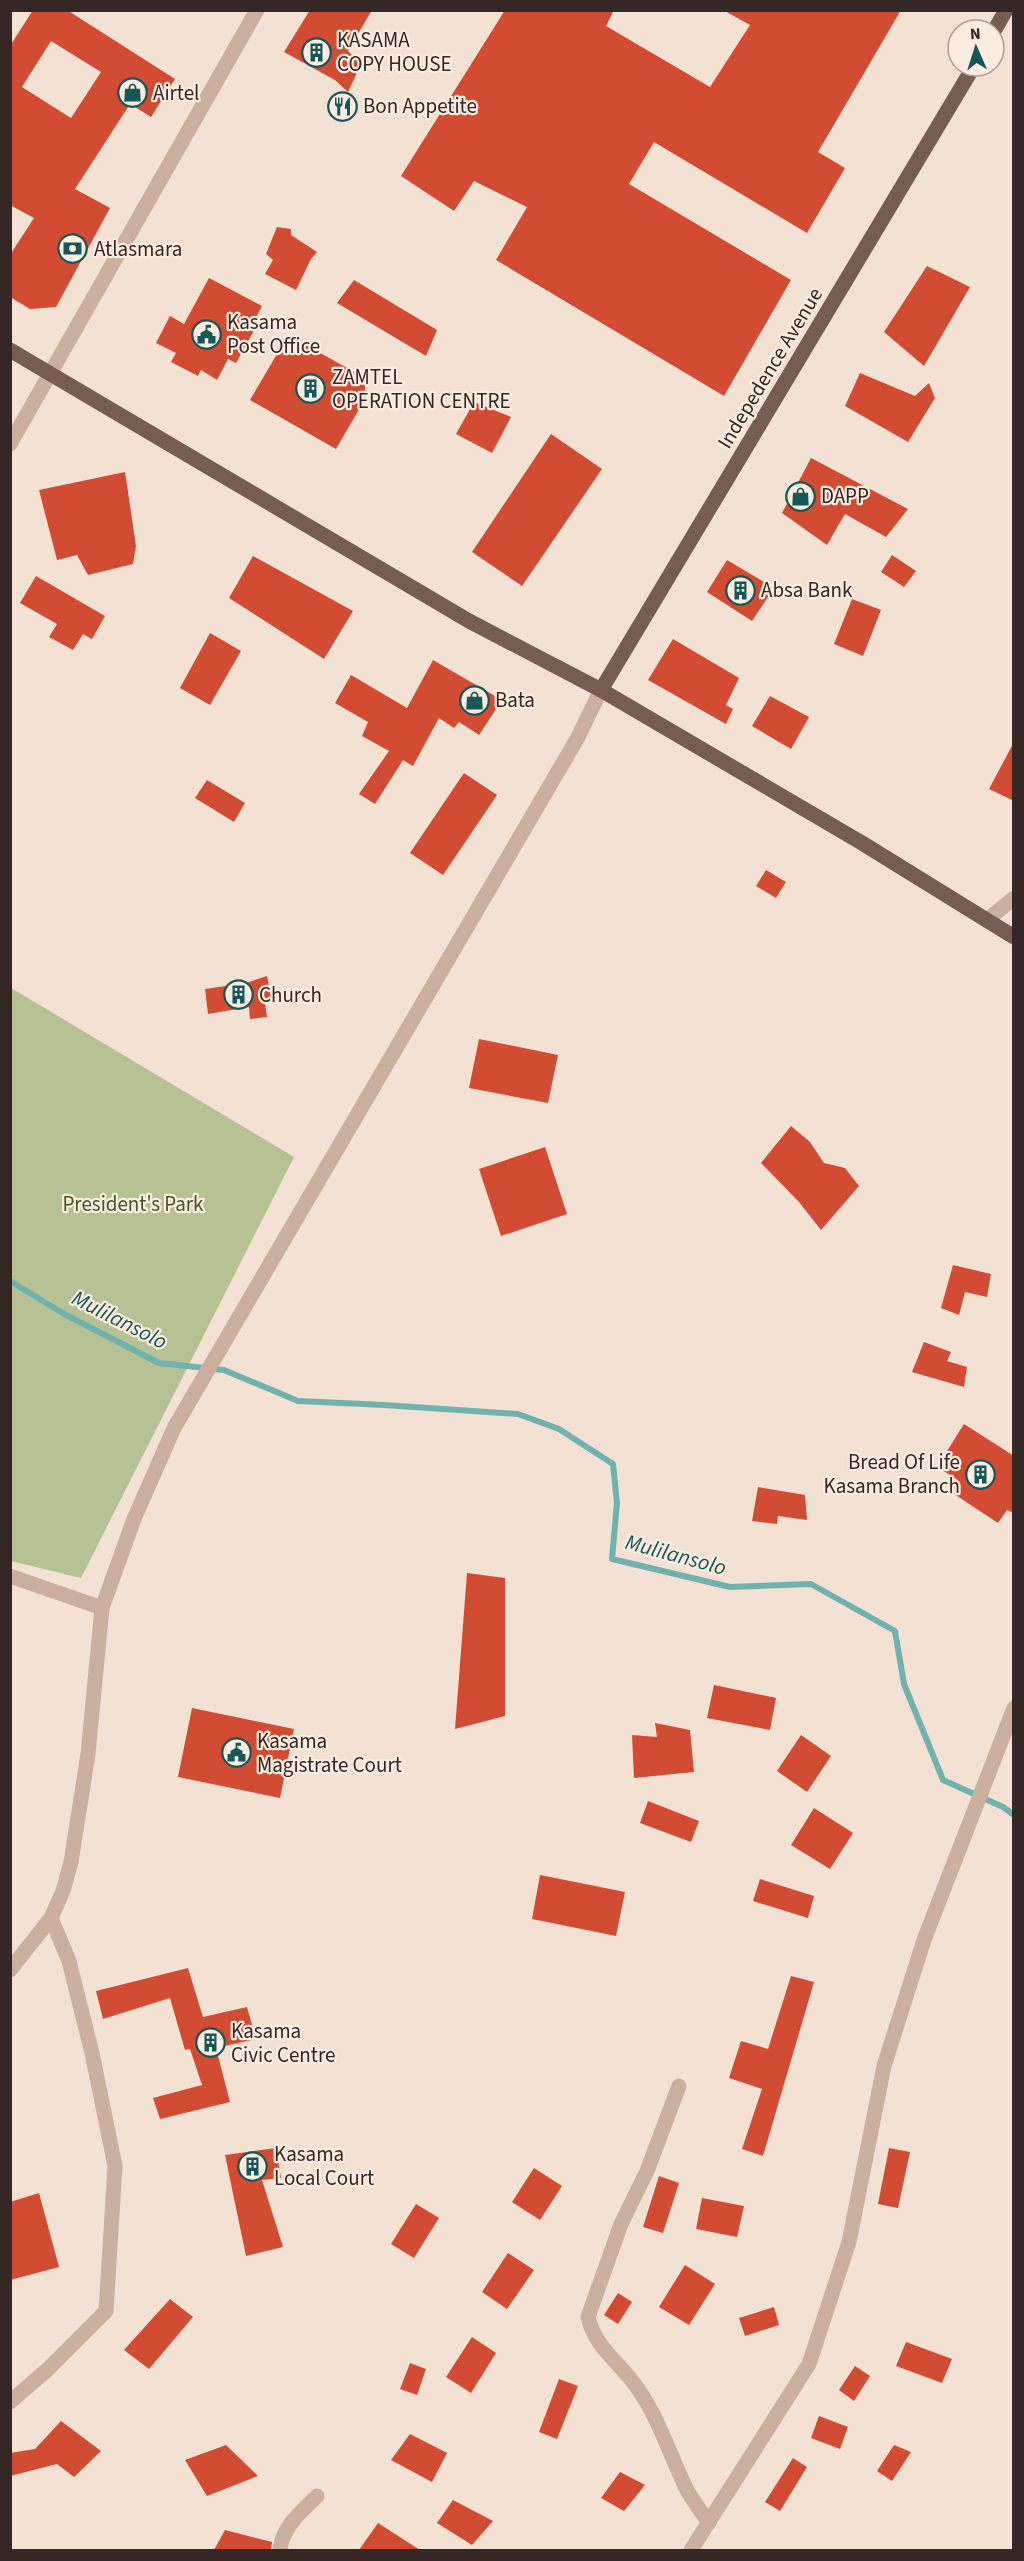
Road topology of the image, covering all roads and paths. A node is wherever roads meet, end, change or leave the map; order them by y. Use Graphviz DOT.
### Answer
graph roads {
  1 [pos="258,10"];
  2 [pos="967,78"];
  3 [pos="10,350"];
  4 [pos="52,373"];
  5 [pos="10,444"];
  6 [pos="600,690"];
  7 [pos="1014,898"];
  8 [pos="987,920"];
  9 [pos="1014,937"];
  10 [pos="10,1576"];
  11 [pos="102,1608"];
  12 [pos="1014,1708"];
  13 [pos="51,1918"];
  14 [pos="10,1970"];
  15 [pos="679,2086"];
  16 [pos="10,2402"];
  17 [pos="317,2496"];
  18 [pos="709,2523"];
  19 [pos="280,2550"];
  20 [pos="691,2550"];
  1 -- 4 [label="street"];
  2 -- 6 [label="main road, Indepedence Avenue"];
  3 -- 4 [label="main road"];
  4 -- 5 [label="street"];
  4 -- 6 [label="main road"];
  6 -- 8 [label="main road"];
  6 -- 11 [label="street"];
  7 -- 8 [label="street"];
  8 -- 9 [label="main road"];
  10 -- 11 [label="street"];
  11 -- 13 [label="street"];
  12 -- 18 [label="street"];
  13 -- 14 [label="street"];
  13 -- 16 [label="street"];
  15 -- 18 [label="street"];
  17 -- 19 [label="street"];
  18 -- 20 [label="street"];
}
